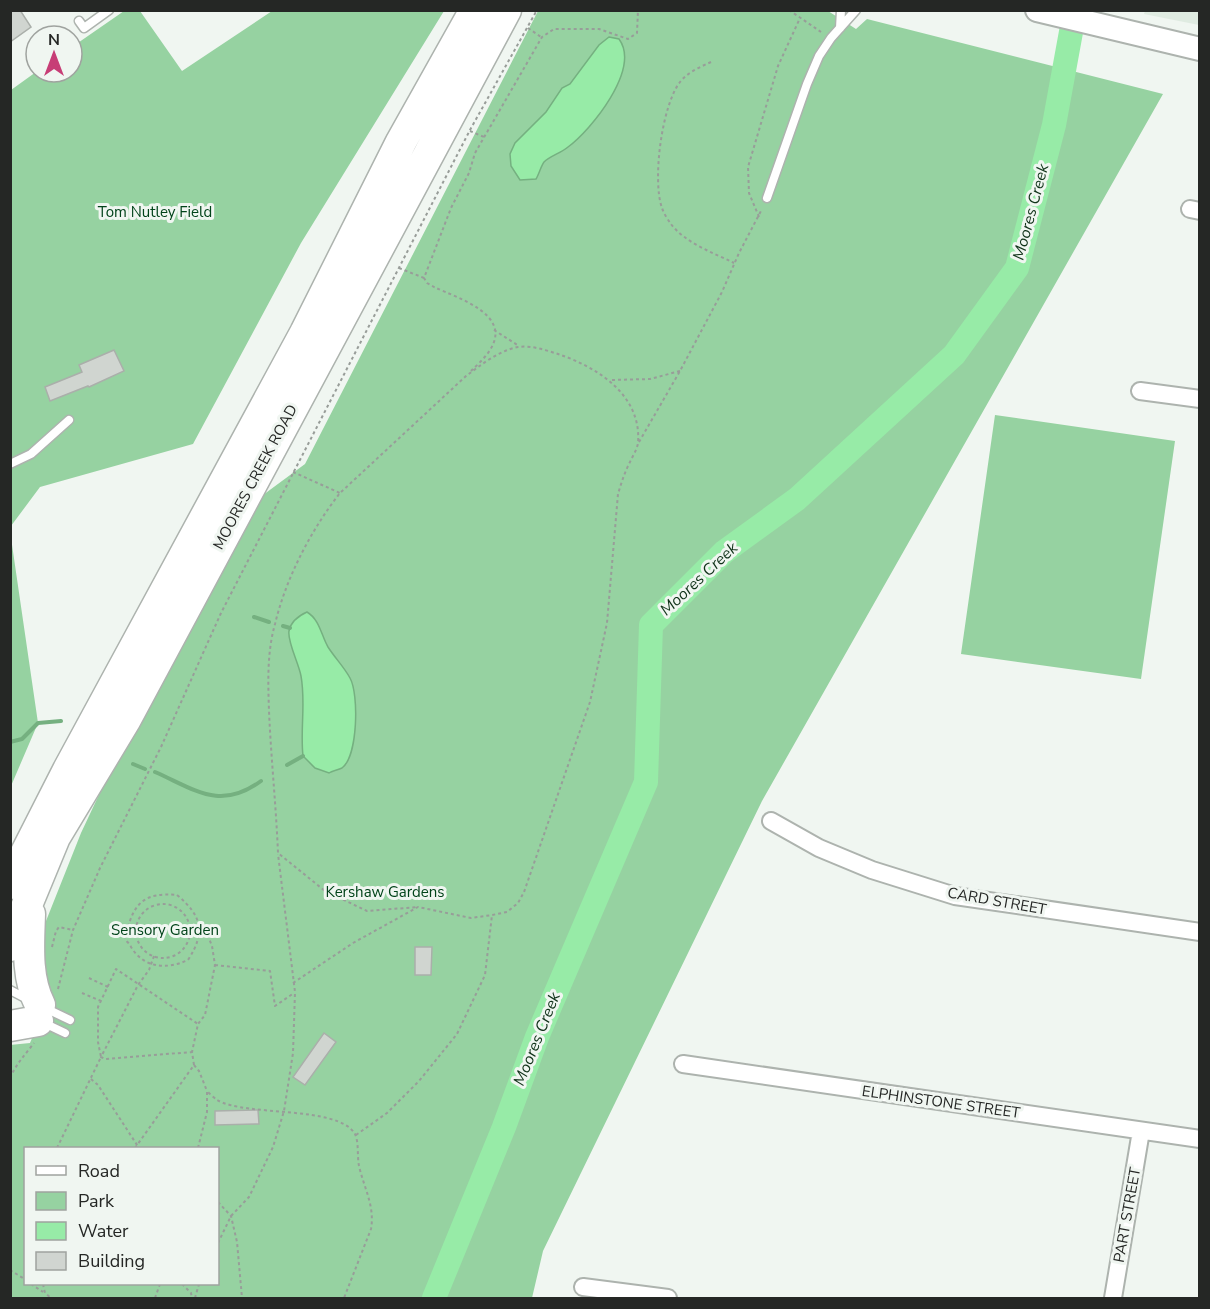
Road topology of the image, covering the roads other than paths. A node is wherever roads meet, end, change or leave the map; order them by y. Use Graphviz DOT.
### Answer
graph roads {
  1 [pos="109,10"];
  2 [pos="475,10"];
  3 [pos="841,10"];
  4 [pos="856,10"];
  5 [pos="1037,10"];
  6 [pos="517,19"];
  7 [pos="78,21"];
  8 [pos="840,29"];
  9 [pos="1197,48"];
  10 [pos="766,198"];
  11 [pos="1140,391"];
  12 [pos="1200,399"];
  13 [pos="69,420"];
  14 [pos="10,464"];
  15 [pos="771,821"];
  16 [pos="21,890"];
  17 [pos="1200,932"];
  18 [pos="10,946"];
  19 [pos="10,990"];
  20 [pos="38,1019"];
  21 [pos="70,1020"];
  22 [pos="683,1064"];
  23 [pos="1141,1131"];
  24 [pos="1200,1139"];
  25 [pos="583,1287"];
  26 [pos="668,1299"];
  27 [pos="1113,1299"];
  1 -- 7 [label="lane"];
  2 -- 16 [label="highway, MOORES CREEK ROAD"];
  3 -- 8 [label="lane"];
  4 -- 8 [label="lane"];
  5 -- 9 [label="main road"];
  6 -- 16 [label="highway, MOORES CREEK ROAD"];
  8 -- 10 [label="lane"];
  11 -- 12 [label="street"];
  13 -- 14 [label="lane"];
  15 -- 17 [label="street, CARD STREET"];
  16 -- 18 [label="highway, MOORES CREEK ROAD"];
  16 -- 20 [label="highway"];
  19 -- 20 [label="lane"];
  20 -- 21 [label="lane"];
  22 -- 23 [label="street, ELPHINSTONE STREET"];
  23 -- 24 [label="street, ELPHINSTONE STREET"];
  23 -- 27 [label="street, PART STREET"];
  25 -- 26 [label="street"];
}
